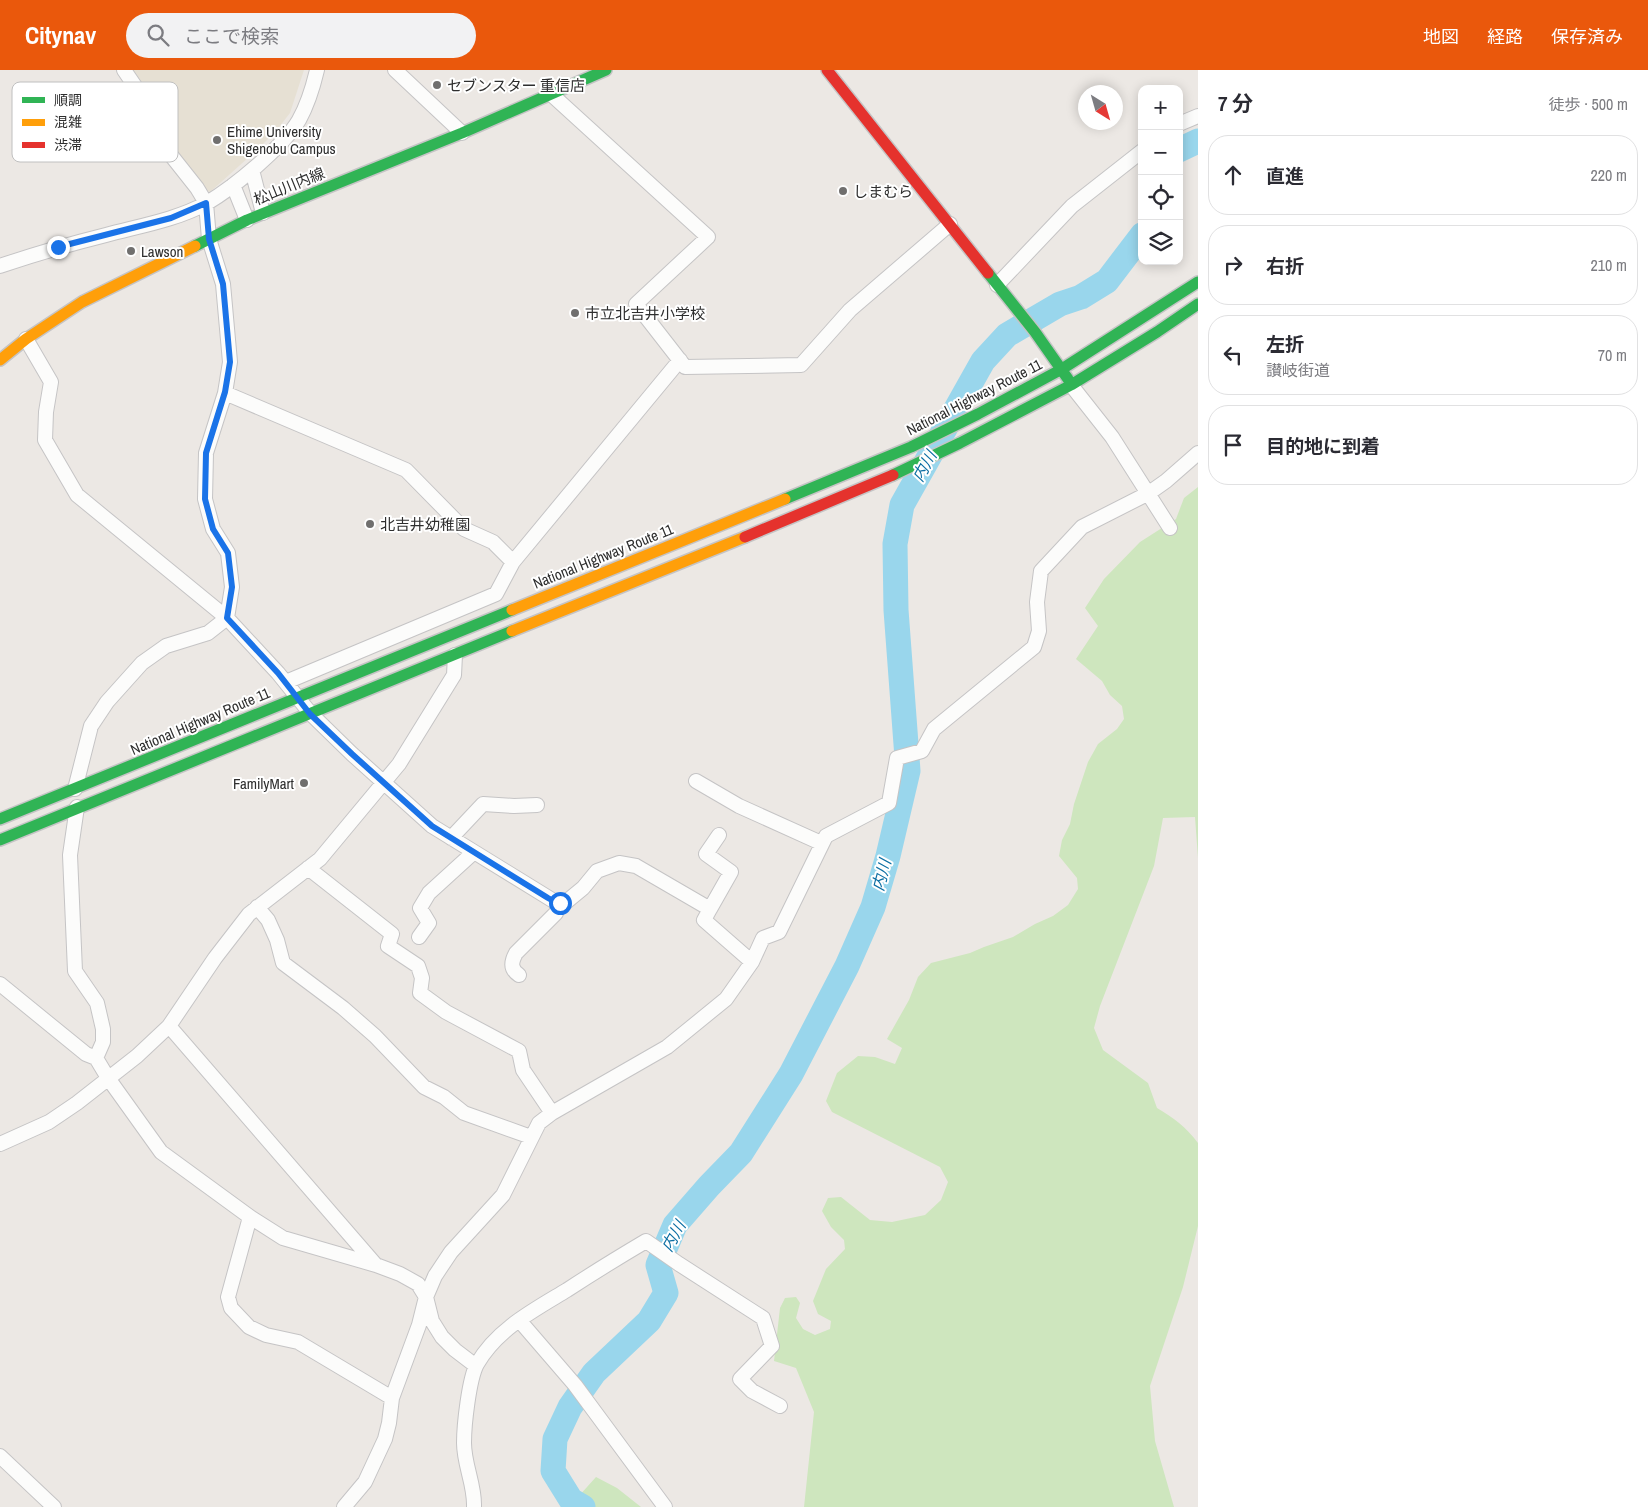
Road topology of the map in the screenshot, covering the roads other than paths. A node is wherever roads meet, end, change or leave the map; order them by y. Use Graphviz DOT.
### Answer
graph roads {
  1 [pos="124,70"];
  2 [pos="317,70"];
  3 [pos="395,70"];
  4 [pos="606,70"];
  5 [pos="827,70"];
  6 [pos="132,82"];
  7 [pos="551,94"];
  8 [pos="1198,116"];
  9 [pos="1183,122"];
  10 [pos="462,134"];
  11 [pos="1138,154"];
  12 [pos="176,162"];
  13 [pos="252,170"];
  14 [pos="233,185"];
  15 [pos="206,203"];
  16 [pos="263,213"];
  17 [pos="247,220"];
  18 [pos="950,224"];
  19 [pos="209,239"];
  20 [pos="0,266"];
  21 [pos="1198,282"];
  22 [pos="997,285"];
  23 [pos="1198,304"];
  24 [pos="26,339"];
  25 [pos="0,360"];
  26 [pos="680,360"];
  27 [pos="1062,369"];
  28 [pos="1071,385"];
  29 [pos="225,392"];
  30 [pos="1198,453"];
  31 [pos="1149,493"];
  32 [pos="1170,528"];
  33 [pos="513,562"];
  34 [pos="227,618"];
  35 [pos="455,654"];
  36 [pos="286,682"];
  37 [pos="297,697"];
  38 [pos="310,714"];
  39 [pos="696,781"];
  40 [pos="384,782"];
  41 [pos="75,789"];
  42 [pos="537,805"];
  43 [pos="77,807"];
  44 [pos="0,818"];
  45 [pos="719,835"];
  46 [pos="451,838"];
  47 [pos="0,840"];
  48 [pos="821,843"];
  49 [pos="474,852"];
  50 [pos="308,868"];
  51 [pos="560,903"];
  52 [pos="257,907"];
  53 [pos="710,909"];
  54 [pos="419,937"];
  55 [pos="752,962"];
  56 [pos="519,975"];
  57 [pos="0,984"];
  58 [pos="169,1026"];
  59 [pos="96,1058"];
  60 [pos="108,1078"];
  61 [pos="552,1113"];
  62 [pos="531,1138"];
  63 [pos="0,1144"];
  64 [pos="250,1217"];
  65 [pos="376,1265"];
  66 [pos="426,1297"];
  67 [pos="519,1320"];
  68 [pos="476,1366"];
  69 [pos="392,1398"];
  70 [pos="780,1406"];
  71 [pos="0,1456"];
  72 [pos="474,1501"];
  73 [pos="54,1507"];
  74 [pos="344,1507"];
  75 [pos="487,1507"];
  76 [pos="665,1507"];
  1 -- 6 [label="street"];
  2 -- 13 [label="street"];
  3 -- 10 [label="street"];
  4 -- 7 [label="main road, 松山川内線"];
  5 -- 18 [label="main road"];
  7 -- 10 [label="main road, 松山川内線"];
  7 -- 26 [label="street"];
  8 -- 9 [label="street"];
  10 -- 16 [label="main road, 松山川内線"];
  11 -- 22 [label="street"];
  12 -- 15 [label="street"];
  13 -- 14 [label="street"];
  13 -- 16 [label="street"];
  14 -- 15 [label="street"];
  14 -- 17 [label="street"];
  15 -- 19 [label="street"];
  15 -- 20 [label="street"];
  16 -- 17 [label="main road, 松山川内線"];
  17 -- 19 [label="main road, 松山川内線"];
  18 -- 22 [label="main road"];
  18 -- 26 [label="street"];
  19 -- 24 [label="main road, 松山川内線"];
  19 -- 29 [label="street"];
  21 -- 27 [label="main road, National Highway Route 11"];
  22 -- 27 [label="main road"];
  23 -- 28 [label="main road"];
  24 -- 25 [label="main road, 松山川内線"];
  24 -- 34 [label="street"];
  26 -- 33 [label="street"];
  27 -- 28 [label="main road"];
  27 -- 37 [label="main road, National Highway Route 11"];
  28 -- 31 [label="street"];
  28 -- 35 [label="main road"];
  29 -- 33 [label="street"];
  29 -- 34 [label="street"];
  30 -- 31 [label="street"];
  31 -- 32 [label="street"];
  31 -- 48 [label="street"];
  33 -- 36 [label="street"];
  34 -- 36 [label="street"];
  34 -- 41 [label="street"];
  35 -- 38 [label="main road"];
  35 -- 40 [label="street"];
  36 -- 37 [label="street"];
  37 -- 38 [label="street"];
  37 -- 41 [label="main road, National Highway Route 11"];
  38 -- 40 [label="street"];
  38 -- 43 [label="main road"];
  39 -- 48 [label="street"];
  40 -- 46 [label="street"];
  40 -- 50 [label="street"];
  41 -- 44 [label="main road, National Highway Route 11"];
  42 -- 46 [label="street"];
  43 -- 47 [label="main road"];
  43 -- 59 [label="street"];
  45 -- 53 [label="street"];
  46 -- 49 [label="street"];
  48 -- 55 [label="street"];
  49 -- 51 [label="street"];
  49 -- 54 [label="street"];
  50 -- 52 [label="street"];
  50 -- 61 [label="street"];
  51 -- 53 [label="street"];
  51 -- 56 [label="street"];
  52 -- 58 [label="street"];
  52 -- 62 [label="street"];
  53 -- 55 [label="street"];
  55 -- 61 [label="street"];
  57 -- 59 [label="street"];
  58 -- 60 [label="street"];
  58 -- 65 [label="street"];
  59 -- 60 [label="street"];
  60 -- 63 [label="street"];
  60 -- 64 [label="street"];
  61 -- 62 [label="street"];
  62 -- 66 [label="street"];
  64 -- 65 [label="street"];
  64 -- 69 [label="street"];
  65 -- 66 [label="street"];
  66 -- 68 [label="street"];
  66 -- 69 [label="street"];
  67 -- 68 [label="street"];
  67 -- 70 [label="street"];
  67 -- 76 [label="street"];
  68 -- 72 [label="street"];
  69 -- 74 [label="street"];
  71 -- 73 [label="street"];
  72 -- 75 [label="street"];
}
